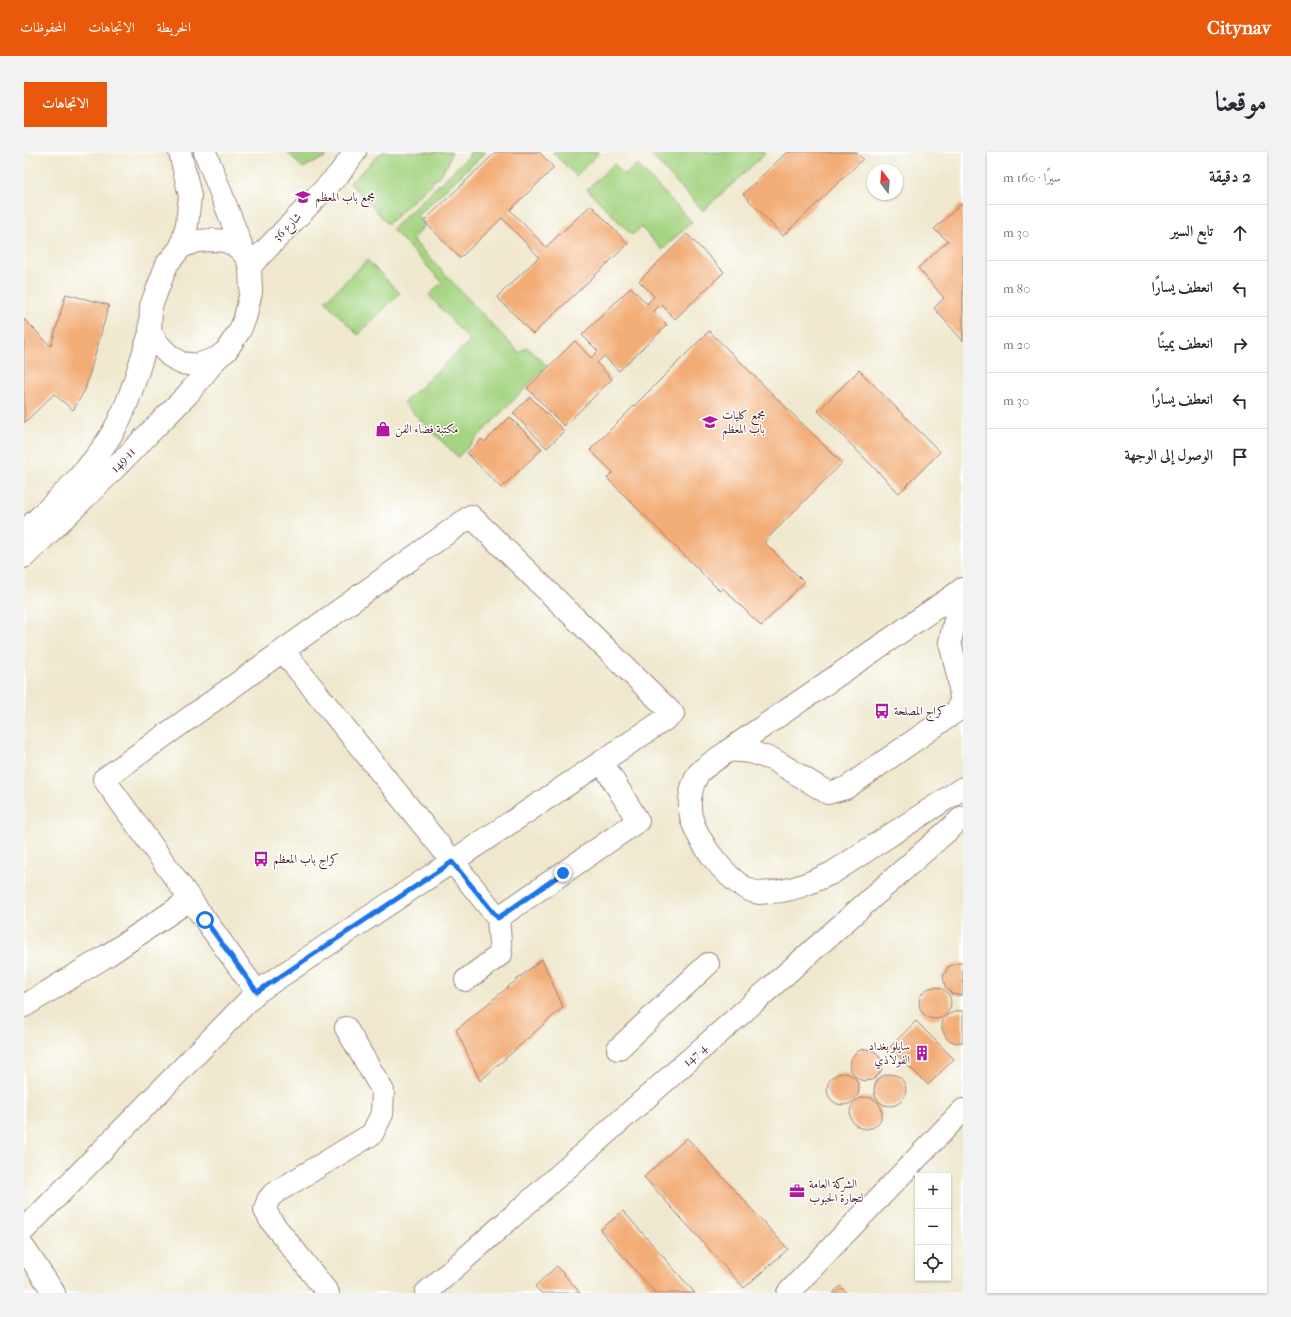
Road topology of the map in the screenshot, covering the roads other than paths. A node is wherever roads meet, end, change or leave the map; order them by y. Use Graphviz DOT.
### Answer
graph roads {
  1 [pos="180,152"];
  2 [pos="205,152"];
  3 [pos="355,152"];
  4 [pos="181,247"];
  5 [pos="247,260"];
  6 [pos="150,333"];
  7 [pos="217,358"];
  8 [pos="24,532"];
  9 [pos="24,557"];
  10 [pos="962,589"];
  11 [pos="283,651"];
  12 [pos="729,750"];
  13 [pos="602,762"];
  14 [pos="963,788"];
  15 [pos="963,817"];
  16 [pos="452,862"];
  17 [pos="191,900"];
  18 [pos="498,918"];
  19 [pos="708,964"];
  20 [pos="466,980"];
  21 [pos="257,992"];
  22 [pos="24,1006"];
  23 [pos="346,1028"];
  24 [pos="618,1049"];
  25 [pos="963,1110"];
  26 [pos="24,1230"];
  27 [pos="24,1248"];
  28 [pos="54,1293"];
  29 [pos="328,1293"];
  30 [pos="426,1293"];
  31 [pos="788,1293"];
  1 -- 4 [label="street"];
  2 -- 5 [label="street"];
  3 -- 5 [label="street, شارع 36"];
  4 -- 5 [label="street"];
  4 -- 6 [label="street"];
  5 -- 7 [label="street"];
  6 -- 7 [label="street"];
  6 -- 8 [label="street, 149-11"];
  7 -- 9 [label="street, 149-11"];
  10 -- 12 [label="street"];
  10 -- 12 [label="street"];
  11 -- 13 [label="street"];
  11 -- 16 [label="street"];
  11 -- 17 [label="street"];
  12 -- 14 [label="street"];
  13 -- 16 [label="street"];
  13 -- 18 [label="street"];
  15 -- 30 [label="street, 147-4"];
  16 -- 18 [label="street"];
  16 -- 21 [label="street"];
  17 -- 21 [label="street"];
  17 -- 22 [label="street"];
  18 -- 20 [label="street"];
  19 -- 24 [label="street"];
  21 -- 26 [label="street"];
  23 -- 29 [label="street"];
  25 -- 31 [label="street"];
  27 -- 28 [label="street"];
}
